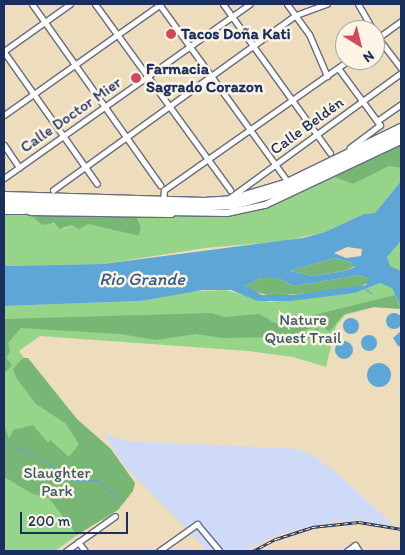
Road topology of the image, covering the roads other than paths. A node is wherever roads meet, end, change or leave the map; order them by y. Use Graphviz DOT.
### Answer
graph roads {
  1 [pos="32,4"];
  2 [pos="70,4"];
  3 [pos="95,4"];
  4 [pos="160,4"];
  5 [pos="223,4"];
  6 [pos="250,4"];
  7 [pos="288,4"];
  8 [pos="327,4"];
  9 [pos="358,4"];
  10 [pos="296,15"];
  11 [pos="232,16"];
  12 [pos="367,20"];
  13 [pos="401,21"];
  14 [pos="45,22"];
  15 [pos="385,32"];
  16 [pos="117,35"];
  17 [pos="190,46"];
  18 [pos="253,46"];
  19 [pos="385,49"];
  20 [pos="4,52"];
  21 [pos="75,64"];
  22 [pos="401,68"];
  23 [pos="335,70"];
  24 [pos="339,70"];
  25 [pos="401,73"];
  26 [pos="148,76"];
  27 [pos="211,76"];
  28 [pos="327,76"];
  29 [pos="33,94"];
  30 [pos="292,100"];
  31 [pos="362,101"];
  32 [pos="401,104"];
  33 [pos="105,106"];
  34 [pos="169,106"];
  35 [pos="4,115"];
  36 [pos="379,123"];
  37 [pos="401,128"];
  38 [pos="250,130"];
  39 [pos="317,134"];
  40 [pos="401,134"];
  41 [pos="63,136"];
  42 [pos="125,137"];
  43 [pos="401,141"];
  44 [pos="4,145"];
  45 [pos="330,153"];
  46 [pos="350,153"];
  47 [pos="208,161"];
  48 [pos="275,164"];
  49 [pos="19,167"];
  50 [pos="85,167"];
  51 [pos="4,178"];
  52 [pos="285,178"];
  53 [pos="97,184"];
  54 [pos="160,185"];
  55 [pos="54,190"];
  56 [pos="230,190"];
  57 [pos="227,200"];
  58 [pos="5,203"];
  59 [pos="163,205"];
  60 [pos="171,213"];
  61 [pos="115,516"];
  62 [pos="78,542"];
  63 [pos="66,551"];
  64 [pos="84,551"];
  65 [pos="159,551"];
  66 [pos="220,551"];
  67 [pos="347,551"];
  68 [pos="359,551"];
  1 -- 14 [label="street"];
  2 -- 14 [label="street"];
  3 -- 16 [label="street"];
  4 -- 16 [label="street"];
  4 -- 17 [label="street"];
  5 -- 11 [label="street"];
  6 -- 11 [label="street, Calle Doctor Mier"];
  7 -- 10 [label="street"];
  8 -- 10 [label="street"];
  9 -- 12 [label="street"];
  10 -- 18 [label="street"];
  10 -- 28 [label="street"];
  11 -- 17 [label="street, Calle Doctor Mier"];
  11 -- 18 [label="street"];
  13 -- 15 [label="street"];
  14 -- 20 [label="street"];
  14 -- 21 [label="street"];
  16 -- 21 [label="street"];
  16 -- 26 [label="street"];
  17 -- 26 [label="street, Calle Doctor Mier"];
  17 -- 27 [label="street"];
  18 -- 27 [label="street"];
  18 -- 30 [label="street"];
  19 -- 22 [label="street"];
  20 -- 29 [label="street"];
  21 -- 29 [label="street"];
  21 -- 33 [label="street"];
  23 -- 28 [label="street"];
  24 -- 31 [label="street"];
  25 -- 31 [label="street, Calle Beldén"];
  26 -- 33 [label="street, Calle Doctor Mier"];
  26 -- 34 [label="street"];
  27 -- 34 [label="street"];
  27 -- 38 [label="street"];
  28 -- 30 [label="street"];
  29 -- 35 [label="street"];
  29 -- 41 [label="street"];
  30 -- 38 [label="street"];
  30 -- 39 [label="street"];
  31 -- 36 [label="street"];
  31 -- 39 [label="street, Calle Beldén"];
  32 -- 36 [label="street"];
  33 -- 41 [label="street, Calle Doctor Mier"];
  33 -- 42 [label="street"];
  34 -- 42 [label="street"];
  34 -- 47 [label="street"];
  36 -- 46 [label="street"];
  37 -- 46 [label="highway"];
  38 -- 47 [label="street"];
  38 -- 48 [label="street"];
  39 -- 45 [label="street"];
  39 -- 48 [label="street, Calle Beldén"];
  40 -- 59 [label="highway"];
  41 -- 49 [label="street, Calle Doctor Mier"];
  41 -- 50 [label="street"];
  42 -- 50 [label="street"];
  42 -- 54 [label="street"];
  43 -- 60 [label="main road"];
  44 -- 49 [label="street"];
  46 -- 57 [label="highway"];
  47 -- 56 [label="street"];
  47 -- 59 [label="street"];
  48 -- 52 [label="street"];
  48 -- 57 [label="street, Calle Beldén"];
  49 -- 51 [label="street, Calle Doctor Mier"];
  50 -- 53 [label="street"];
  50 -- 55 [label="street"];
  57 -- 59 [label="highway"];
  58 -- 59 [label="highway"];
  58 -- 60 [label="highway"];
  59 -- 60 [label="main road"];
  61 -- 62 [label="street"];
  62 -- 63 [label="street"];
  62 -- 64 [label="street"];
  65 -- 66 [label="street"];
  67 -- 68 [label="street"];
}
